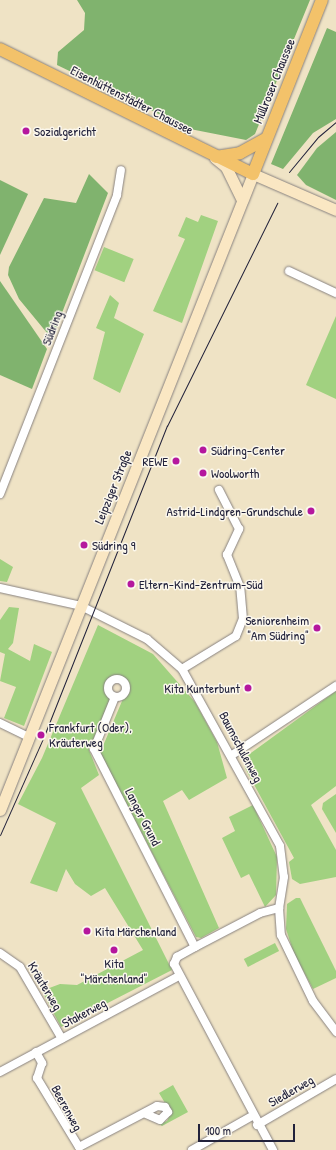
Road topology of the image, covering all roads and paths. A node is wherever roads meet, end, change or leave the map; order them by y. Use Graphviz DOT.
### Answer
graph roads {
  1 [pos="322,0"];
  2 [pos="0,49"];
  3 [pos="265,139"];
  4 [pos="214,157"];
  5 [pos="121,170"];
  6 [pos="252,174"];
  7 [pos="242,200"];
  8 [pos="336,210"];
  9 [pos="289,271"];
  10 [pos="336,293"];
  11 [pos="219,490"];
  12 [pos="0,494"];
  13 [pos="0,588"];
  14 [pos="81,606"];
  15 [pos="182,669"];
  16 [pos="336,686"];
  17 [pos="115,697"];
  18 [pos="0,723"];
  19 [pos="29,737"];
  20 [pos="232,755"];
  21 [pos="0,810"];
  22 [pos="279,908"];
  23 [pos="195,947"];
  24 [pos="0,953"];
  25 [pos="179,976"];
  26 [pos="336,1032"];
  27 [pos="62,1039"];
  28 [pos="36,1052"];
  29 [pos="0,1072"];
  30 [pos="336,1079"];
  31 [pos="146,1114"];
  32 [pos="252,1116"];
  33 [pos="257,1125"];
  34 [pos="192,1150"];
  35 [pos="273,1150"];
  1 -- 3 [label="main road, Müllroser Chaussee"];
  2 -- 4 [label="main road, Eisenhüttenstädter Chaussee"];
  3 -- 4 [label="main road"];
  3 -- 6 [label="main road, Müllroser Chaussee"];
  4 -- 6 [label="main road, Eisenhüttenstädter Chaussee"];
  4 -- 7 [label="street"];
  5 -- 12 [label="street, Südring"];
  6 -- 7 [label="street, Leipziger Straße"];
  6 -- 8 [label="street"];
  7 -- 14 [label="street, Leipziger Straße"];
  9 -- 10 [label="street"];
  11 -- 15 [label="street"];
  13 -- 14 [label="street"];
  14 -- 15 [label="street, Baumschulenweg"];
  14 -- 19 [label="street, Leipziger Straße"];
  15 -- 20 [label="street, Baumschulenweg"];
  16 -- 20 [label="street"];
  17 -- 23 [label="street, Langer Grund"];
  18 -- 19 [label="street"];
  19 -- 21 [label="street, Leipziger Straße"];
  20 -- 22 [label="street, Baumschulenweg"];
  22 -- 23 [label="street"];
  22 -- 26 [label="street, Baumschulenweg"];
  23 -- 25 [label="street"];
  24 -- 27 [label="street, Kräuterweg"];
  25 -- 27 [label="street, Stakerweg"];
  25 -- 32 [label="street"];
  27 -- 28 [label="street, Stakerweg"];
  28 -- 29 [label="street, Stakerweg"];
  28 -- 31 [label="street, Beerenweg"];
  30 -- 33 [label="street, Siedlerweg"];
  32 -- 33 [label="street"];
  32 -- 34 [label="street"];
  33 -- 35 [label="street"];
}
